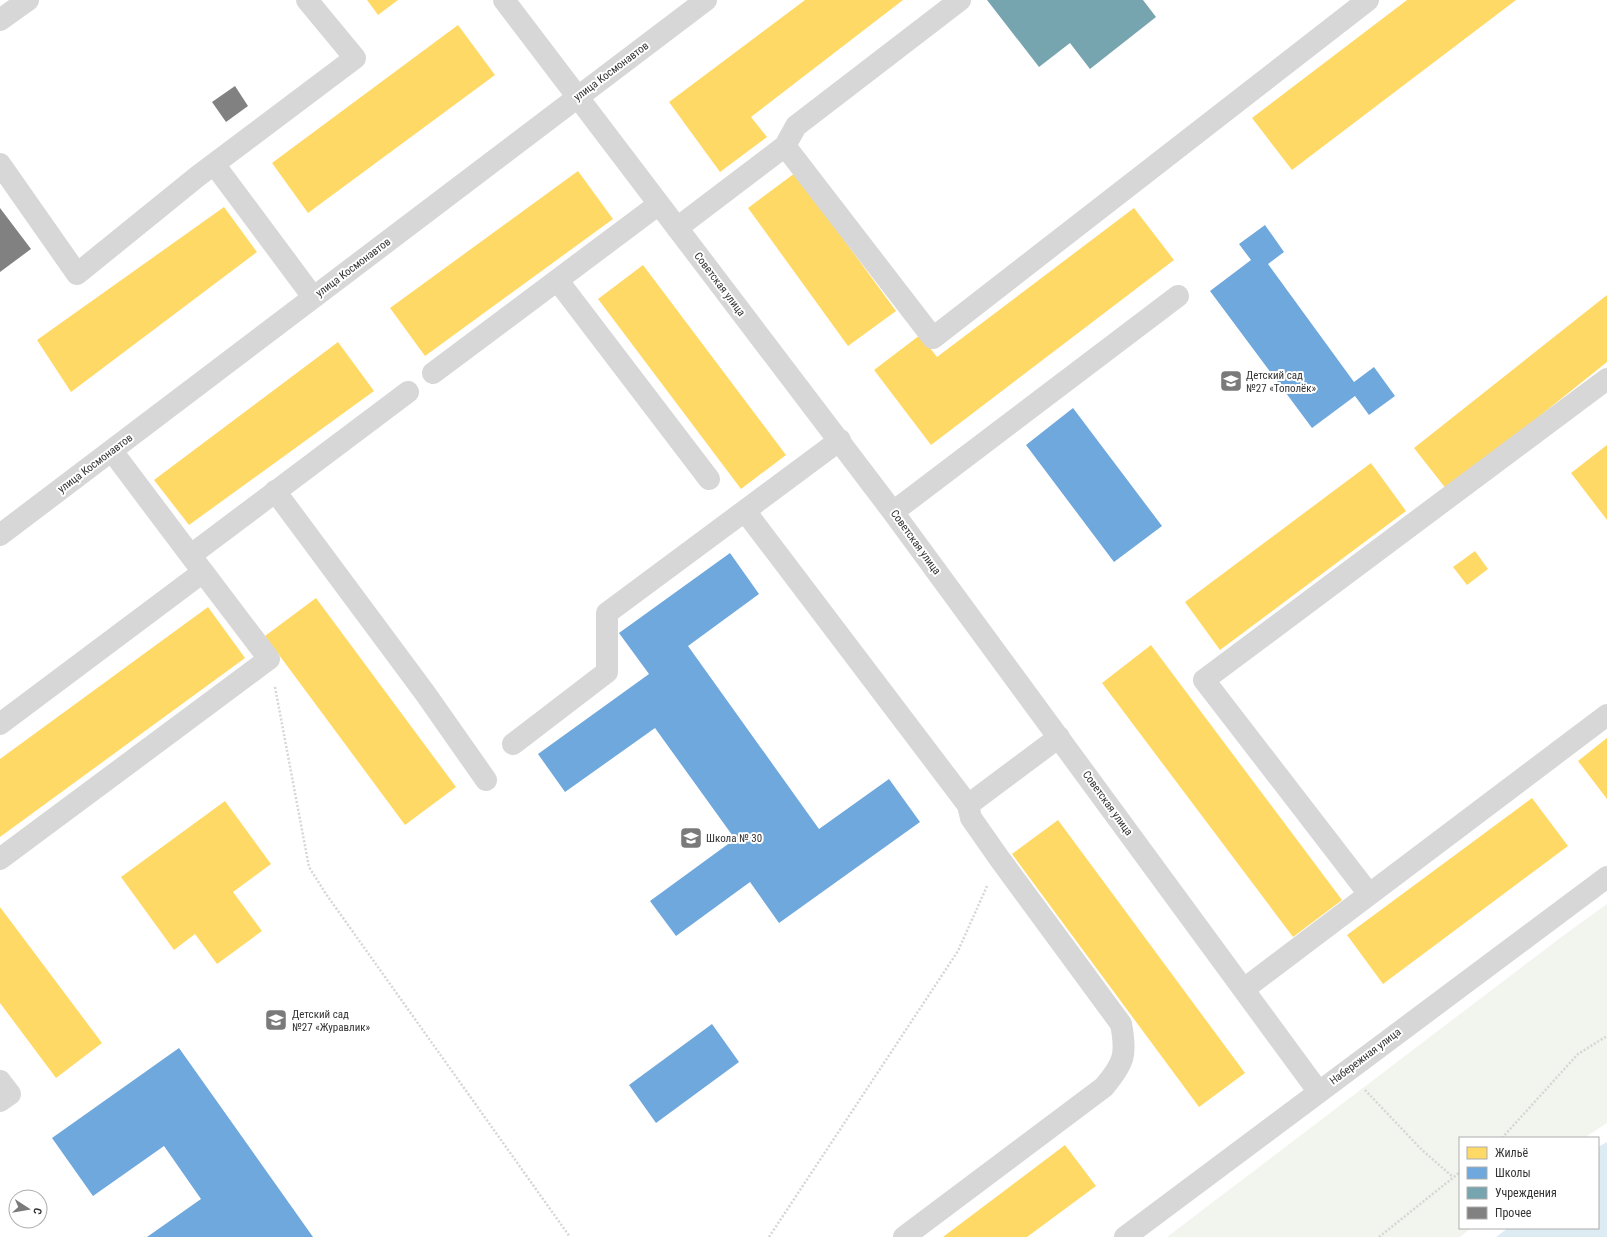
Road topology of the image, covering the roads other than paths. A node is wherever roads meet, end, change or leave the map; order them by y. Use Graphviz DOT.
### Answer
graph roads {
  1 [pos="28,0"];
  2 [pos="307,0"];
  3 [pos="504,0"];
  4 [pos="706,0"];
  5 [pos="960,0"];
  6 [pos="1368,0"];
  7 [pos="0,20"];
  8 [pos="577,96"];
  9 [pos="785,146"];
  10 [pos="0,164"];
  11 [pos="214,164"];
  12 [pos="659,204"];
  13 [pos="677,228"];
  14 [pos="558,281"];
  15 [pos="1178,296"];
  16 [pos="313,297"];
  17 [pos="434,373"];
  18 [pos="1607,379"];
  19 [pos="408,392"];
  20 [pos="840,440"];
  21 [pos="112,451"];
  22 [pos="709,479"];
  23 [pos="275,491"];
  24 [pos="745,511"];
  25 [pos="893,512"];
  26 [pos="0,535"];
  27 [pos="197,564"];
  28 [pos="1607,715"];
  29 [pos="0,724"];
  30 [pos="1059,737"];
  31 [pos="513,744"];
  32 [pos="486,780"];
  33 [pos="968,805"];
  34 [pos="0,859"];
  35 [pos="1607,877"];
  36 [pos="1369,894"];
  37 [pos="1244,990"];
  38 [pos="0,1081"];
  39 [pos="1318,1091"];
  40 [pos="0,1101"];
  41 [pos="904,1237"];
  42 [pos="1124,1237"];
  1 -- 7 [label="street"];
  2 -- 11 [label="street"];
  3 -- 8 [label="street, Советская улица"];
  4 -- 8 [label="street, улица Космонавтов"];
  5 -- 9 [label="street"];
  6 -- 9 [label="street"];
  8 -- 12 [label="street, Советская улица"];
  8 -- 16 [label="street, улица Космонавтов"];
  9 -- 13 [label="street"];
  10 -- 11 [label="street"];
  11 -- 16 [label="street"];
  12 -- 13 [label="street, Советская улица"];
  12 -- 14 [label="street"];
  13 -- 20 [label="street, Советская улица"];
  14 -- 17 [label="street"];
  14 -- 22 [label="street"];
  15 -- 25 [label="street"];
  16 -- 21 [label="street, улица Космонавтов"];
  18 -- 36 [label="street"];
  19 -- 23 [label="street"];
  20 -- 24 [label="street"];
  20 -- 25 [label="street, Советская улица"];
  21 -- 26 [label="street, улица Космонавтов"];
  21 -- 27 [label="street"];
  23 -- 27 [label="street"];
  23 -- 32 [label="street"];
  24 -- 31 [label="street"];
  24 -- 33 [label="street"];
  25 -- 30 [label="street, Советская улица"];
  27 -- 29 [label="street"];
  27 -- 34 [label="street"];
  28 -- 36 [label="street"];
  30 -- 33 [label="street"];
  30 -- 37 [label="street, Советская улица"];
  33 -- 41 [label="street"];
  35 -- 39 [label="street, Набережная улица"];
  36 -- 37 [label="street"];
  37 -- 39 [label="street, Советская улица"];
  38 -- 40 [label="street"];
  39 -- 42 [label="street, Набережная улица"];
}
